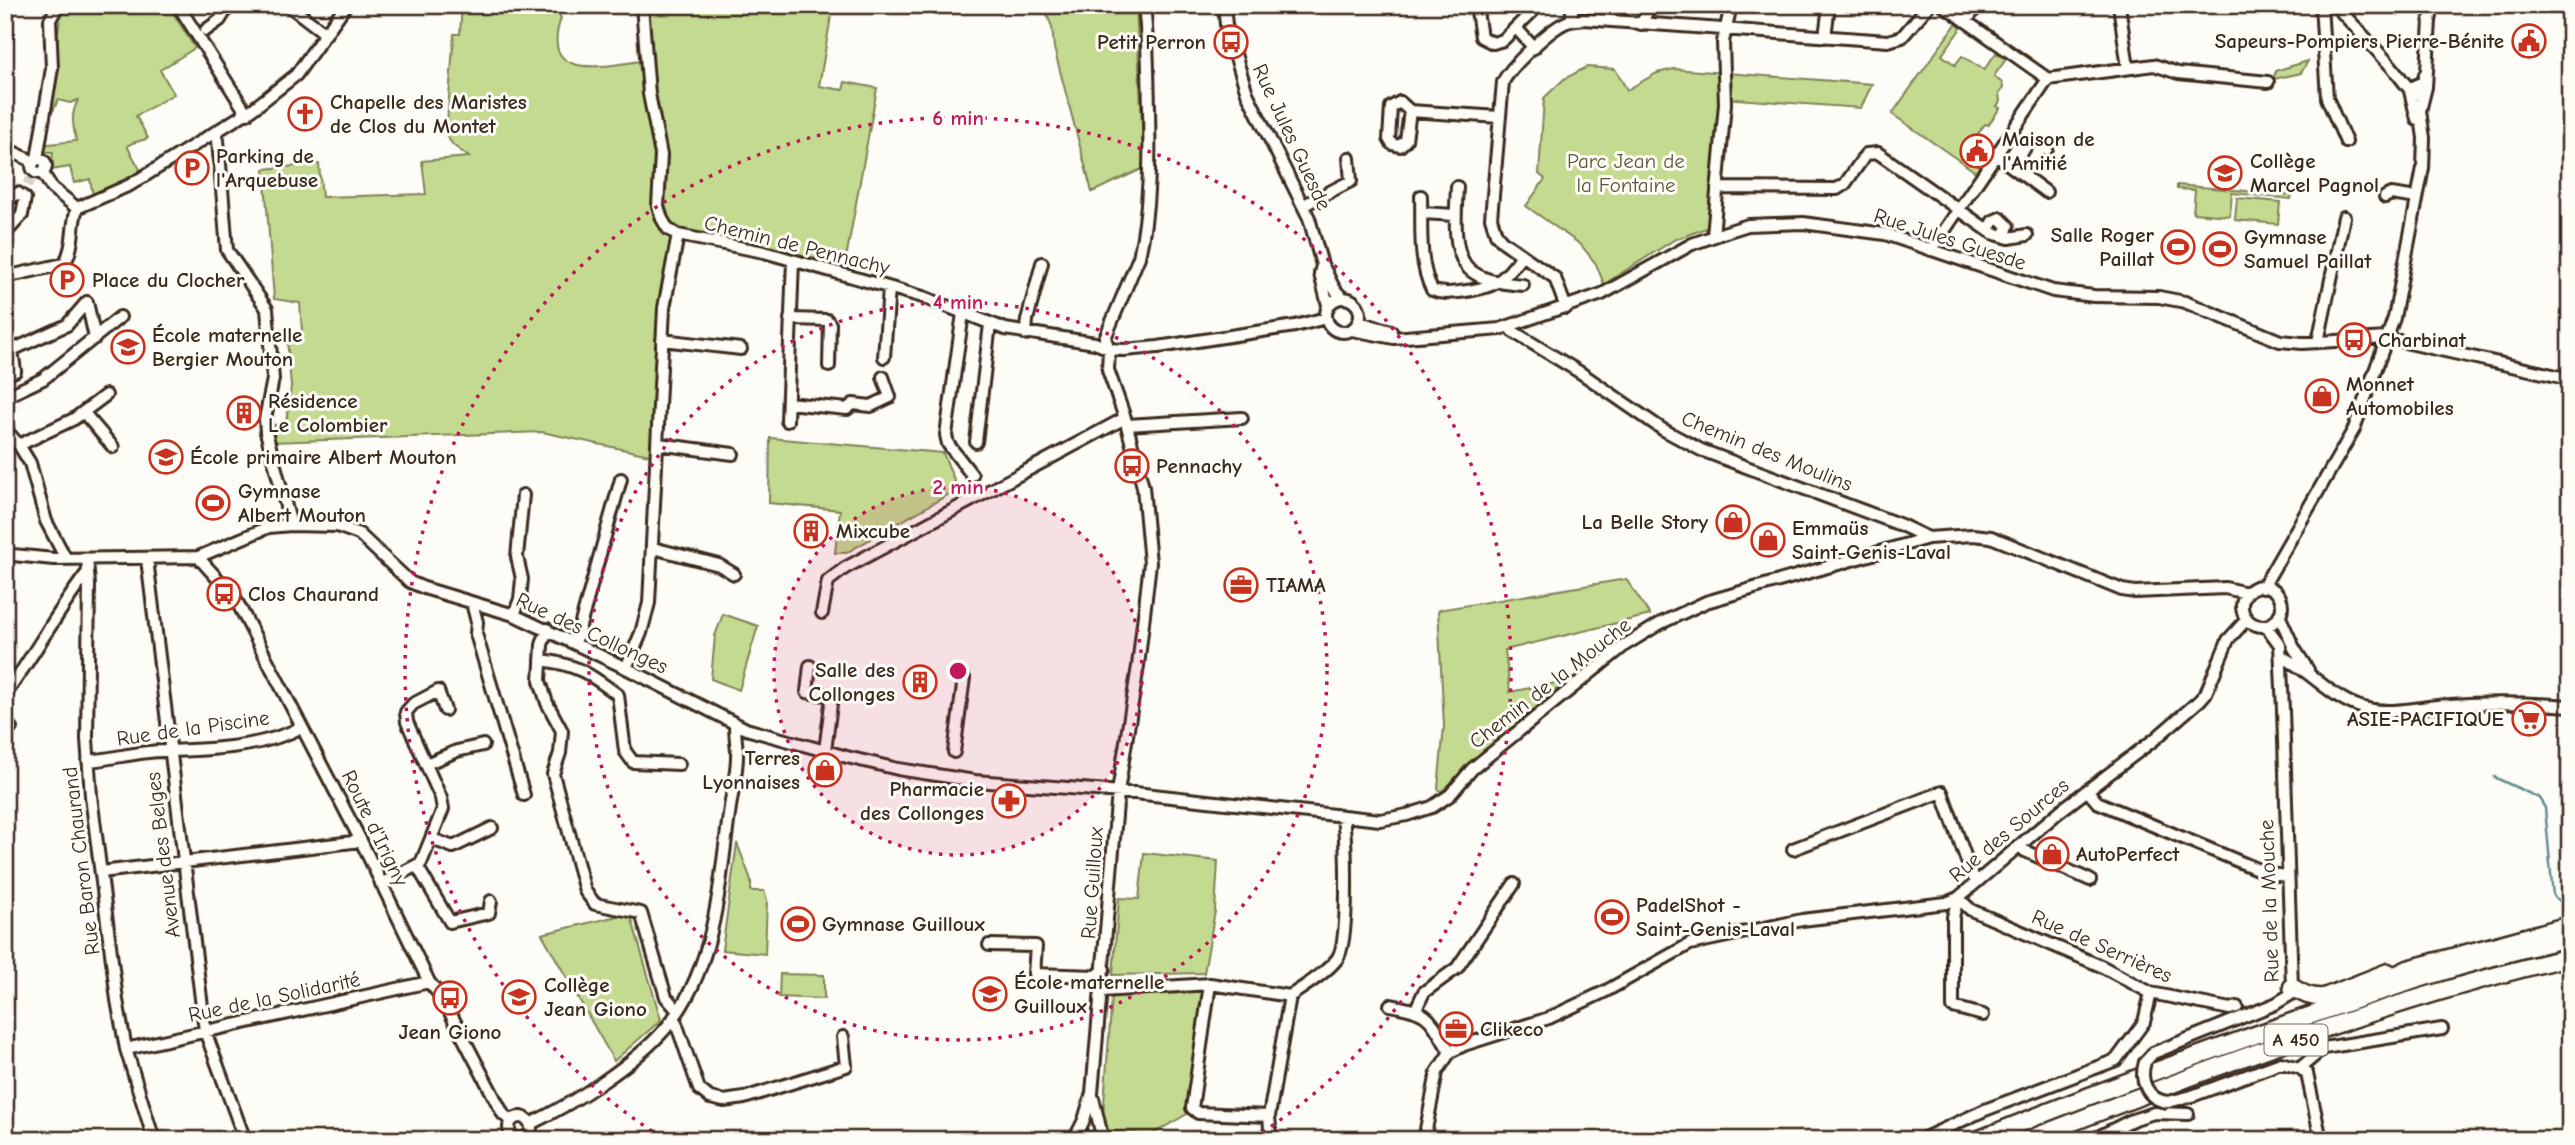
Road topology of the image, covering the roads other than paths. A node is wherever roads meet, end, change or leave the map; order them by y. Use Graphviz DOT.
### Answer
graph roads {
  1 [pos="58,5"];
  2 [pos="178,5"];
  3 [pos="229,5"];
  4 [pos="288,5"];
  5 [pos="346,5"];
  6 [pos="642,5"];
  7 [pos="1144,5"];
  8 [pos="1218,5"];
  9 [pos="1224,5"];
  10 [pos="1476,5"];
  11 [pos="1539,5"];
  12 [pos="1573,5"];
  13 [pos="1651,5"];
  14 [pos="1731,5"];
  15 [pos="1829,5"];
  16 [pos="1929,5"];
  17 [pos="1943,5"];
  18 [pos="1978,5"];
  19 [pos="2119,5"];
  20 [pos="2321,5"];
  21 [pos="2335,5"];
  22 [pos="2433,5"];
  23 [pos="1571,21"];
  24 [pos="1966,21"];
  25 [pos="1642,24"];
  26 [pos="1226,25"];
  27 [pos="1517,29"];
  28 [pos="206,30"];
  29 [pos="1725,30"];
  30 [pos="326,34"];
  31 [pos="1825,37"];
  32 [pos="1534,48"];
  33 [pos="2127,68"];
  34 [pos="2426,72"];
  35 [pos="2048,79"];
  36 [pos="2268,82"];
  37 [pos="2410,91"];
  38 [pos="2424,93"];
  39 [pos="1410,111"];
  40 [pos="247,114"];
  41 [pos="1499,117"];
  42 [pos="2422,129"];
  43 [pos="214,133"];
  44 [pos="2346,142"];
  45 [pos="5,148"];
  46 [pos="2047,149"];
  47 [pos="1996,155"];
  48 [pos="1349,158"];
  49 [pos="34,171"];
  50 [pos="2023,175"];
  51 [pos="1458,187"];
  52 [pos="1717,188"];
  53 [pos="2046,192"];
  54 [pos="1421,196"];
  55 [pos="23,197"];
  56 [pos="2385,197"];
  57 [pos="2417,198"];
  58 [pos="5,201"];
  59 [pos="1304,205"];
  60 [pos="77,208"];
  61 [pos="1958,209"];
  62 [pos="1422,213"];
  63 [pos="1455,215"];
  64 [pos="2344,218"];
  65 [pos="1988,230"];
  66 [pos="5,234"];
  67 [pos="678,235"];
  68 [pos="2027,235"];
  69 [pos="1713,236"];
  70 [pos="2002,236"];
  71 [pos="1931,250"];
  72 [pos="1522,255"];
  73 [pos="793,261"];
  74 [pos="1042,263"];
  75 [pos="1322,265"];
  76 [pos="5,277"];
  77 [pos="1499,282"];
  78 [pos="1523,285"];
  79 [pos="890,288"];
  80 [pos="1342,297"];
  81 [pos="1328,305"];
  82 [pos="1566,307"];
  83 [pos="963,313"];
  84 [pos="120,317"];
  85 [pos="790,319"];
  86 [pos="1524,321"];
  87 [pos="1328,322"];
  88 [pos="990,324"];
  89 [pos="1355,326"];
  90 [pos="1509,326"];
  91 [pos="1026,334"];
  92 [pos="95,338"];
  93 [pos="2387,338"];
  94 [pos="1528,339"];
  95 [pos="662,340"];
  96 [pos="2318,342"];
  97 [pos="741,349"];
  98 [pos="1109,349"];
  99 [pos="884,357"];
  100 [pos="829,366"];
  101 [pos="5,375"];
  102 [pos="883,377"];
  103 [pos="2570,379"];
  104 [pos="106,395"];
  105 [pos="5,397"];
  106 [pos="788,403"];
  107 [pos="85,413"];
  108 [pos="1242,418"];
  109 [pos="787,421"];
  110 [pos="1126,422"];
  111 [pos="5,429"];
  112 [pos="976,442"];
  113 [pos="658,444"];
  114 [pos="19,445"];
  115 [pos="113,447"];
  116 [pos="733,454"];
  117 [pos="972,475"];
  118 [pos="621,479"];
  119 [pos="523,495"];
  120 [pos="291,524"];
  121 [pos="1928,538"];
  122 [pos="653,548"];
  123 [pos="5,552"];
  124 [pos="2283,553"];
  125 [pos="198,557"];
  126 [pos="66,559"];
  127 [pos="87,559"];
  128 [pos="147,559"];
  129 [pos="87,573"];
  130 [pos="734,574"];
  131 [pos="2263,587"];
  132 [pos="2276,593"];
  133 [pos="2245,597"];
  134 [pos="472,603"];
  135 [pos="822,613"];
  136 [pos="513,615"];
  137 [pos="2279,615"];
  138 [pos="2247,619"];
  139 [pos="2266,625"];
  140 [pos="547,629"];
  141 [pos="2290,640"];
  142 [pos="575,644"];
  143 [pos="2285,658"];
  144 [pos="541,660"];
  145 [pos="810,666"];
  146 [pos="626,668"];
  147 [pos="964,678"];
  148 [pos="2316,681"];
  149 [pos="5,695"];
  150 [pos="2570,706"];
  151 [pos="444,710"];
  152 [pos="302,727"];
  153 [pos="740,727"];
  154 [pos="484,745"];
  155 [pos="170,751"];
  156 [pos="825,751"];
  157 [pos="954,752"];
  158 [pos="88,761"];
  159 [pos="426,764"];
  160 [pos="679,764"];
  161 [pos="2087,790"];
  162 [pos="1118,792"];
  163 [pos="524,795"];
  164 [pos="1343,817"];
  165 [pos="492,828"];
  166 [pos="432,839"];
  167 [pos="361,841"];
  168 [pos="2019,846"];
  169 [pos="1793,849"];
  170 [pos="183,862"];
  171 [pos="417,866"];
  172 [pos="101,872"];
  173 [pos="2287,876"];
  174 [pos="2090,880"];
  175 [pos="1978,882"];
  176 [pos="381,884"];
  177 [pos="1514,884"];
  178 [pos="1958,898"];
  179 [pos="491,901"];
  180 [pos="2570,925"];
  181 [pos="2570,939"];
  182 [pos="989,945"];
  183 [pos="2570,957"];
  184 [pos="2408,969"];
  185 [pos="1104,970"];
  186 [pos="429,982"];
  187 [pos="1210,984"];
  188 [pos="2292,987"];
  189 [pos="1102,991"];
  190 [pos="2151,993"];
  191 [pos="1290,996"];
  192 [pos="1390,1005"];
  193 [pos="2236,1007"];
  194 [pos="2333,1007"];
  195 [pos="1416,1009"];
  196 [pos="676,1014"];
  197 [pos="1983,1015"];
  198 [pos="2442,1029"];
  199 [pos="205,1031"];
  200 [pos="843,1037"];
  201 [pos="126,1049"];
  202 [pos="1450,1052"];
  203 [pos="2300,1068"];
  204 [pos="1092,1093"];
  205 [pos="2188,1114"];
  206 [pos="1269,1116"];
  207 [pos="511,1121"];
  208 [pos="530,1124"];
  209 [pos="1076,1137"];
  210 [pos="515,1139"];
  211 [pos="154,1140"];
  212 [pos="246,1140"];
  213 [pos="827,1140"];
  214 [pos="835,1140"];
  215 [pos="1096,1140"];
  216 [pos="1103,1140"];
  217 [pos="1271,1140"];
  218 [pos="1424,1140"];
  219 [pos="1920,1140"];
  220 [pos="1977,1140"];
  221 [pos="2027,1140"];
  222 [pos="2092,1140"];
  223 [pos="2321,1140"];
  1 -- 49 [label="street"];
  2 -- 40 [label="street"];
  3 -- 28 [label="street"];
  4 -- 30 [label="street"];
  5 -- 30 [label="street"];
  6 -- 67 [label="street"];
  7 -- 98 [label="street, Rue Guilloux"];
  8 -- 26 [label="street, Rue Jules Guesde"];
  9 -- 26 [label="street, Rue Jules Guesde"];
  10 -- 27 [label="street"];
  11 -- 27 [label="street"];
  12 -- 23 [label="street"];
  13 -- 25 [label="street"];
  14 -- 29 [label="street"];
  15 -- 31 [label="street"];
  16 -- 31 [label="street"];
  17 -- 24 [label="street"];
  18 -- 24 [label="street"];
  19 -- 33 [label="street"];
  20 -- 44 [label="street"];
  21 -- 37 [label="street"];
  22 -- 34 [label="street"];
  23 -- 25 [label="street"];
  23 -- 32 [label="street"];
  24 -- 35 [label="street"];
  25 -- 29 [label="street"];
  26 -- 59 [label="street, Rue Jules Guesde"];
  27 -- 32 [label="street"];
  29 -- 31 [label="street"];
  29 -- 52 [label="street"];
  30 -- 40 [label="street"];
  32 -- 41 [label="street"];
  33 -- 35 [label="street"];
  33 -- 36 [label="street"];
  34 -- 37 [label="street"];
  34 -- 38 [label="street"];
  35 -- 47 [label="street"];
  37 -- 38 [label="street"];
  37 -- 42 [label="street"];
  38 -- 42 [label="street"];
  39 -- 41 [label="street"];
  40 -- 43 [label="street"];
  41 -- 72 [label="street"];
  42 -- 57 [label="street"];
  43 -- 60 [label="street"];
  43 -- 120 [label="street"];
  45 -- 49 [label="street"];
  46 -- 50 [label="street"];
  47 -- 50 [label="street"];
  47 -- 61 [label="street"];
  48 -- 59 [label="street"];
  49 -- 55 [label="street"];
  49 -- 60 [label="street"];
  50 -- 53 [label="street"];
  51 -- 63 [label="street"];
  52 -- 61 [label="street"];
  52 -- 69 [label="street"];
  54 -- 62 [label="street"];
  55 -- 58 [label="street"];
  55 -- 66 [label="street"];
  56 -- 57 [label="street"];
  57 -- 93 [label="street"];
  59 -- 75 [label="street, Rue Jules Guesde"];
  60 -- 76 [label="street"];
  61 -- 65 [label="street"];
  61 -- 71 [label="street"];
  62 -- 63 [label="street"];
  62 -- 77 [label="street"];
  63 -- 77 [label="street"];
  64 -- 96 [label="street"];
  65 -- 70 [label="street"];
  65 -- 70 [label="street"];
  67 -- 73 [label="street, Chemin de Pennachy"];
  67 -- 95 [label="street"];
  68 -- 70 [label="street"];
  69 -- 71 [label="street, Rue Jules Guesde"];
  69 -- 82 [label="street, Rue Jules Guesde"];
  71 -- 96 [label="street, Rue Jules Guesde"];
  72 -- 77 [label="street"];
  72 -- 82 [label="street"];
  73 -- 79 [label="street, Chemin de Pennachy"];
  73 -- 85 [label="street"];
  74 -- 91 [label="street"];
  75 -- 80 [label="street, Rue Jules Guesde"];
  75 -- 81 [label="street, Rue Jules Guesde"];
  77 -- 78 [label="street"];
  79 -- 83 [label="street, Chemin de Pennachy"];
  79 -- 99 [label="street"];
  80 -- 81 [label="street"];
  80 -- 89 [label="street"];
  81 -- 87 [label="street"];
  82 -- 86 [label="street, Rue Jules Guesde"];
  83 -- 88 [label="street, Chemin de Pennachy"];
  83 -- 117 [label="street"];
  84 -- 92 [label="street"];
  85 -- 100 [label="street"];
  85 -- 106 [label="street"];
  86 -- 90 [label="street, Rue Jules Guesde"];
  86 -- 94 [label="street"];
  87 -- 89 [label="street"];
  87 -- 98 [label="street, Chemin de Pennachy"];
  88 -- 91 [label="street, Chemin de Pennachy"];
  88 -- 112 [label="street"];
  89 -- 90 [label="street, Rue Jules Guesde"];
  90 -- 94 [label="street, Chemin des Moulins"];
  91 -- 98 [label="street, Chemin de Pennachy"];
  92 -- 101 [label="street"];
  92 -- 105 [label="street"];
  93 -- 96 [label="street, Rue Jules Guesde"];
  93 -- 103 [label="street, Rue Jules Guesde"];
  93 -- 124 [label="street"];
  94 -- 121 [label="street, Chemin des Moulins"];
  95 -- 97 [label="street"];
  95 -- 113 [label="street"];
  98 -- 110 [label="street, Rue Guilloux"];
  102 -- 106 [label="street"];
  104 -- 107 [label="street"];
  106 -- 109 [label="street"];
  107 -- 114 [label="street"];
  107 -- 115 [label="street"];
  108 -- 110 [label="street"];
  110 -- 135 [label="street"];
  110 -- 162 [label="street, Rue Guilloux"];
  111 -- 114 [label="street"];
  113 -- 116 [label="street"];
  113 -- 122 [label="street"];
  114 -- 126 [label="street"];
  118 -- 142 [label="street"];
  119 -- 136 [label="street"];
  120 -- 125 [label="street, Rue des Collonges"];
  120 -- 134 [label="street, Rue des Collonges"];
  121 -- 133 [label="street, Chemin de la Mouche"];
  121 -- 164 [label="street, Chemin de la Mouche"];
  122 -- 130 [label="street"];
  122 -- 146 [label="street"];
  123 -- 126 [label="street, Rue des Collonges"];
  124 -- 131 [label="street"];
  124 -- 132 [label="street"];
  125 -- 128 [label="street, Rue des Collonges"];
  125 -- 152 [label="street, Route d'Irigny"];
  126 -- 127 [label="street, Rue des Collonges"];
  127 -- 128 [label="street, Rue des Collonges"];
  127 -- 129 [label="street, Rue Baron Chaurand"];
  128 -- 155 [label="street, Avenue des Belges"];
  129 -- 149 [label="street"];
  129 -- 158 [label="street, Rue Baron Chaurand"];
  131 -- 132 [label="street"];
  131 -- 133 [label="street"];
  132 -- 137 [label="street"];
  133 -- 138 [label="street"];
  134 -- 136 [label="street, Rue des Collonges"];
  134 -- 163 [label="street"];
  136 -- 140 [label="street, Rue des Collonges"];
  137 -- 139 [label="street"];
  137 -- 141 [label="street"];
  138 -- 139 [label="street"];
  138 -- 161 [label="street, Rue des Sources"];
  139 -- 143 [label="street, Rue de la Mouche"];
  140 -- 142 [label="street, Rue des Collonges"];
  140 -- 144 [label="street"];
  141 -- 143 [label="street, Rue de la Mouche"];
  141 -- 148 [label="street"];
  142 -- 146 [label="street, Rue des Collonges"];
  143 -- 148 [label="street"];
  143 -- 173 [label="street, Rue de la Mouche"];
  144 -- 160 [label="street"];
  144 -- 196 [label="street"];
  145 -- 156 [label="street"];
  146 -- 153 [label="street, Rue des Collonges"];
  147 -- 157 [label="street"];
  148 -- 150 [label="street"];
  151 -- 159 [label="street"];
  152 -- 155 [label="street, Rue de la Piscine"];
  152 -- 167 [label="street, Route d'Irigny"];
  153 -- 156 [label="street, Rue des Collonges"];
  153 -- 196 [label="street"];
  154 -- 159 [label="street"];
  155 -- 158 [label="street, Rue de la Piscine"];
  155 -- 170 [label="street, Avenue des Belges"];
  156 -- 162 [label="street, Rue des Collonges"];
  158 -- 172 [label="street, Rue Baron Chaurand"];
  159 -- 166 [label="street"];
  161 -- 168 [label="street, Rue des Sources"];
  161 -- 173 [label="street"];
  162 -- 164 [label="street, Chemin de la Mouche"];
  162 -- 185 [label="street, Rue Guilloux"];
  164 -- 191 [label="street"];
  165 -- 166 [label="street"];
  166 -- 171 [label="street"];
  167 -- 170 [label="street"];
  167 -- 176 [label="street, Route d'Irigny"];
  168 -- 174 [label="street"];
  168 -- 175 [label="street, Rue des Sources"];
  169 -- 175 [label="street"];
  170 -- 172 [label="street"];
  170 -- 199 [label="street, Avenue des Belges"];
  171 -- 176 [label="street"];
  171 -- 179 [label="street"];
  172 -- 201 [label="street, Rue Baron Chaurand"];
  173 -- 188 [label="street, Rue de la Mouche"];
  175 -- 178 [label="street, Rue des Sources"];
  176 -- 186 [label="street, Route d'Irigny"];
  177 -- 195 [label="street"];
  178 -- 190 [label="street, Rue de Serrières"];
  178 -- 197 [label="street"];
  178 -- 202 [label="street, Rue des Sources"];
  180 -- 184 [label="highway"];
  181 -- 194 [label="highway, A 450"];
  182 -- 185 [label="street"];
  183 -- 221 [label="highway, A 450"];
  184 -- 188 [label="highway"];
  184 -- 194 [label="highway"];
  185 -- 189 [label="street, Rue Guilloux"];
  186 -- 199 [label="street, Rue de la Solidarité"];
  186 -- 207 [label="street, Route d'Irigny"];
  187 -- 189 [label="street"];
  187 -- 191 [label="street"];
  187 -- 206 [label="street"];
  188 -- 203 [label="street, Rue de la Mouche, bridge"];
  189 -- 204 [label="street, Rue Guilloux"];
  190 -- 193 [label="street, Rue de Serrières"];
  190 -- 219 [label="street"];
  191 -- 206 [label="street"];
  192 -- 195 [label="street"];
  194 -- 220 [label="highway, A 450"];
  195 -- 202 [label="street"];
  196 -- 200 [label="street"];
  196 -- 208 [label="street"];
  198 -- 203 [label="street"];
  199 -- 201 [label="street, Rue de la Solidarité"];
  199 -- 212 [label="street, Avenue des Belges"];
  201 -- 211 [label="street, Rue Baron Chaurand"];
  202 -- 218 [label="street"];
  203 -- 223 [label="street"];
  204 -- 209 [label="street, Rue Guilloux"];
  204 -- 216 [label="street"];
  205 -- 222 [label="street"];
  206 -- 217 [label="street"];
  207 -- 208 [label="street"];
  207 -- 210 [label="street"];
  208 -- 210 [label="street"];
  209 -- 215 [label="street"];
  213 -- 214 [label="street"];
}
